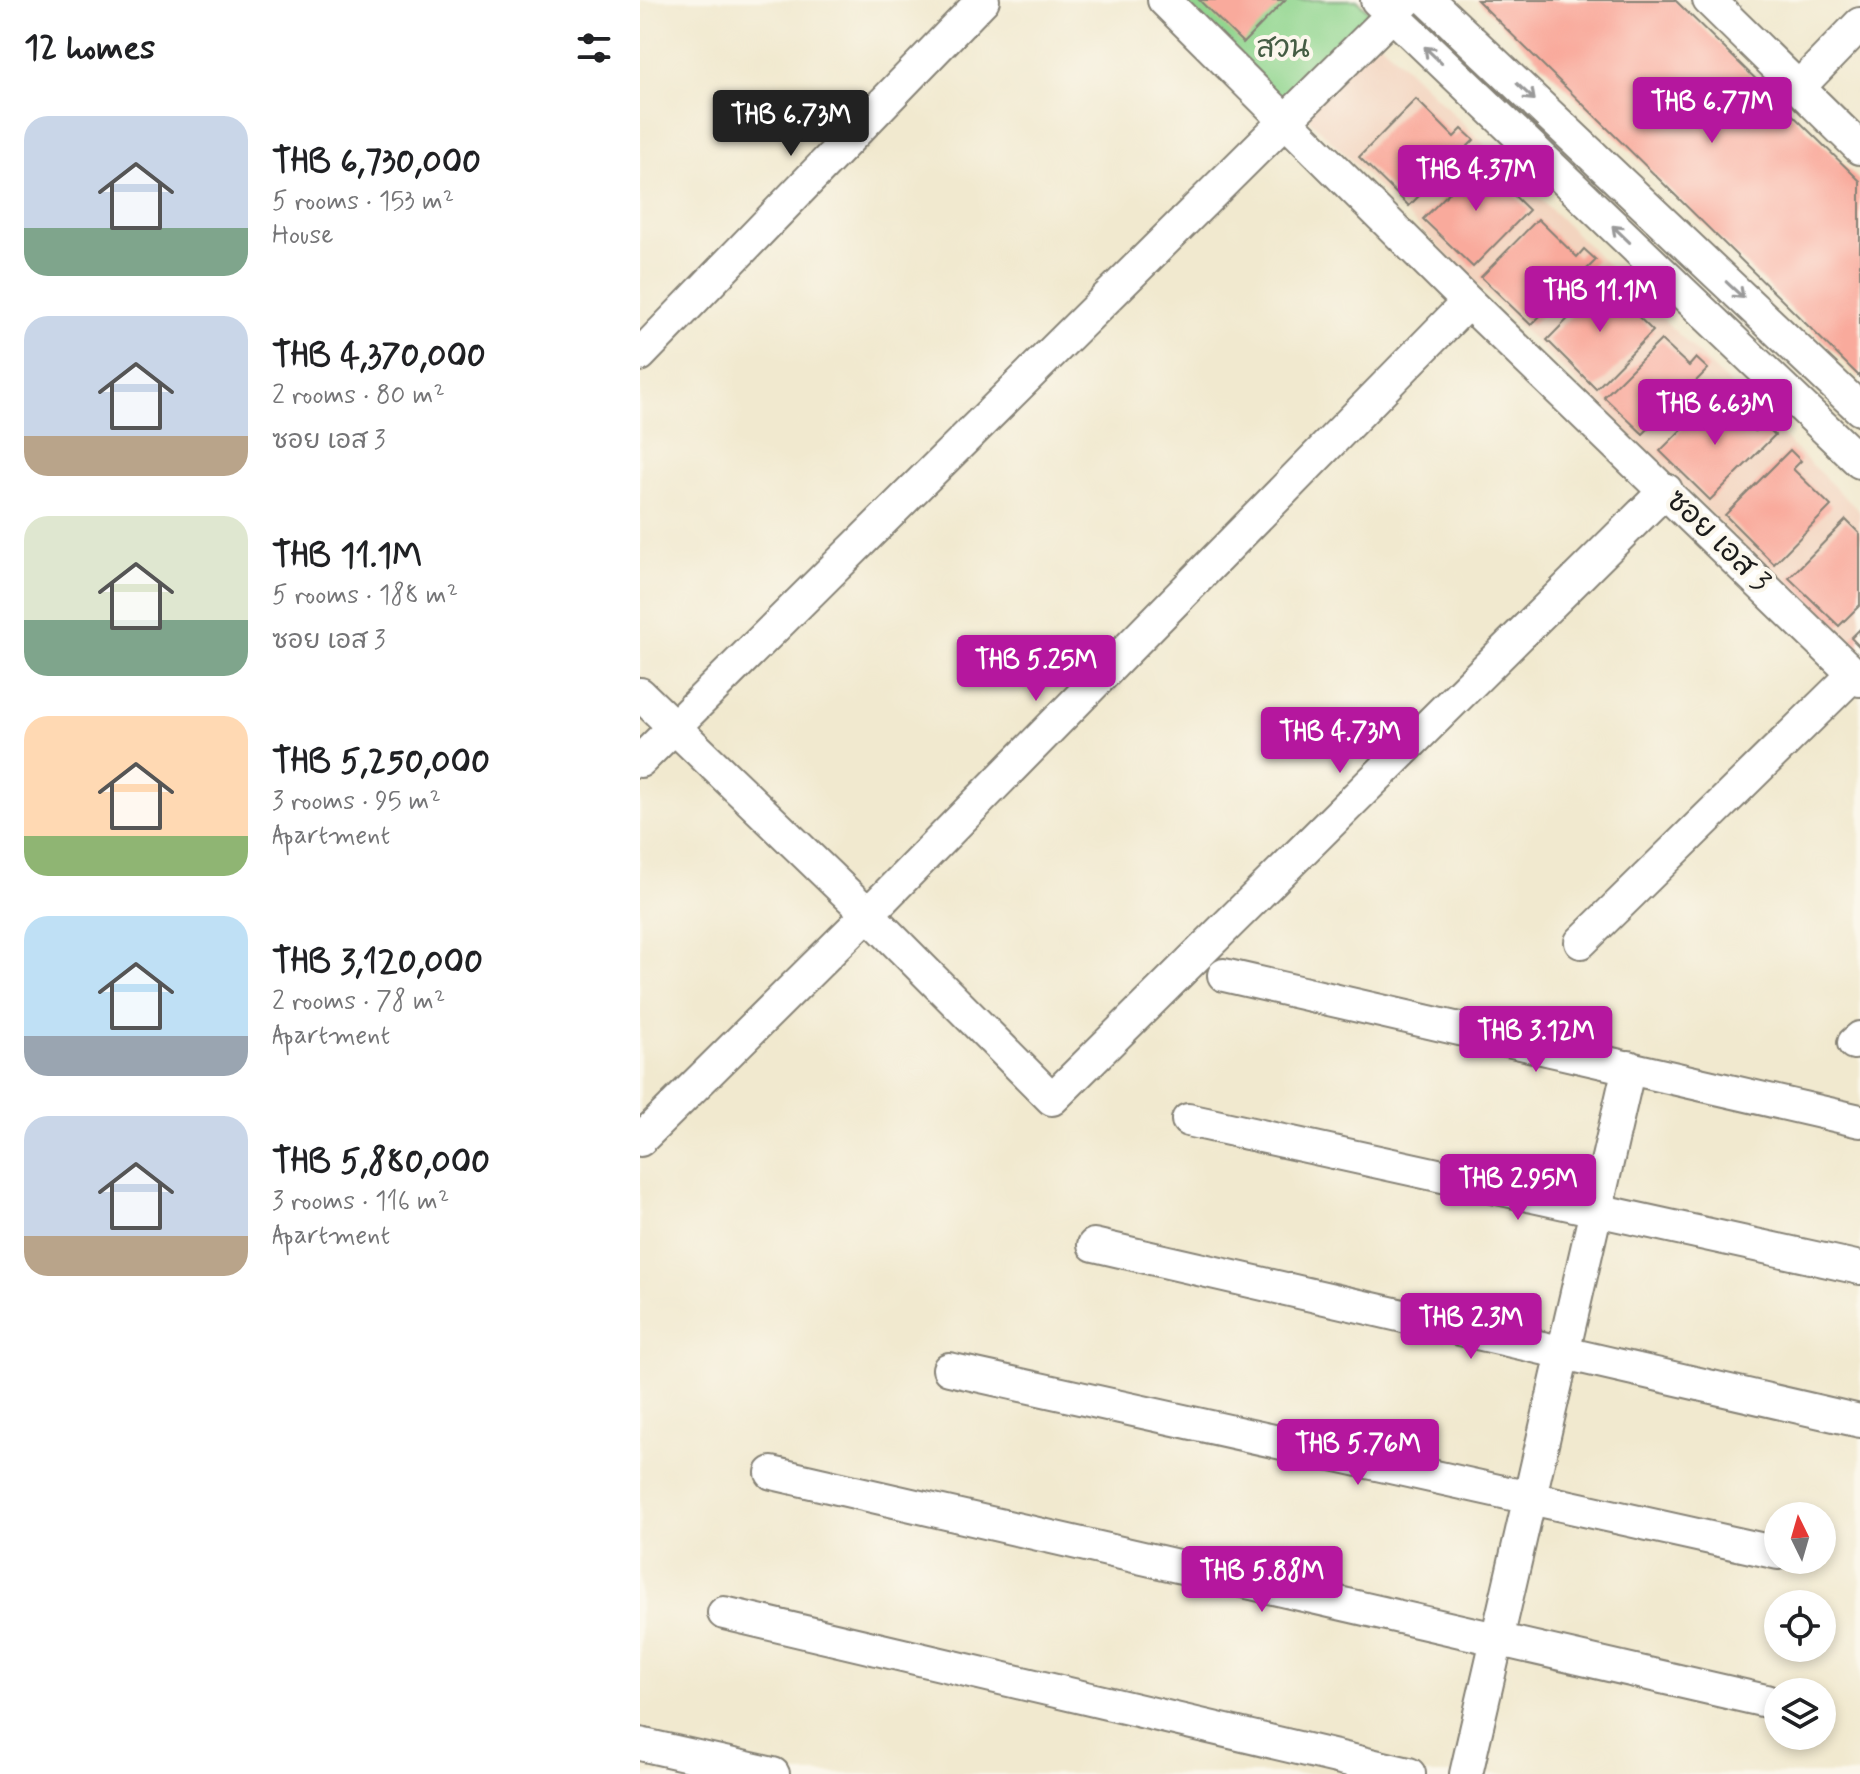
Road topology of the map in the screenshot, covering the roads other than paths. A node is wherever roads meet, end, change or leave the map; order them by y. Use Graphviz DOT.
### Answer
graph roads {
  1 [pos="983,0"];
  2 [pos="1164,0"];
  3 [pos="1428,0"];
  4 [pos="1709,0"];
  5 [pos="1392,5"];
  6 [pos="1860,24"];
  7 [pos="1799,87"];
  8 [pos="1285,119"];
  9 [pos="1860,148"];
  10 [pos="1468,302"];
  11 [pos="640,355"];
  12 [pos="1860,409"];
  13 [pos="1860,462"];
  14 [pos="1666,490"];
  15 [pos="1857,677"];
  16 [pos="640,694"];
  17 [pos="673,727"];
  18 [pos="640,761"];
  19 [pos="868,914"];
  20 [pos="1581,942"];
  21 [pos="1224,975"];
  22 [pos="1629,1067"];
  23 [pos="1188,1120"];
  24 [pos="1860,1121"];
  25 [pos="640,1140"];
  26 [pos="1596,1210"];
  27 [pos="1094,1245"];
  28 [pos="1860,1268"];
  29 [pos="1563,1353"];
  30 [pos="949,1369"];
  31 [pos="1860,1421"];
  32 [pos="772,1473"];
  33 [pos="1530,1496"];
  34 [pos="1764,1550"];
  35 [pos="724,1613"];
  36 [pos="1497,1639"];
  37 [pos="1764,1701"];
  38 [pos="640,1744"];
  39 [pos="773,1774"];
  40 [pos="1409,1774"];
  41 [pos="1466,1774"];
  1 -- 11 [label="street"];
  2 -- 8 [label="street, ซอย เอส 3"];
  3 -- 12 [label="street, one-way"];
  4 -- 7 [label="street"];
  5 -- 8 [label="street"];
  13 -- 5 [label="street, one-way"];
  6 -- 7 [label="street"];
  7 -- 9 [label="street"];
  8 -- 10 [label="street, ซอย เอส 3"];
  8 -- 17 [label="street"];
  10 -- 14 [label="street, ซอย เอส 3"];
  10 -- 19 [label="street"];
  14 -- 15 [label="street, ซอย เอส 3"];
  14 -- 19 [label="street"];
  15 -- 20 [label="street"];
  16 -- 17 [label="street"];
  17 -- 18 [label="street"];
  17 -- 19 [label="street"];
  19 -- 25 [label="street"];
  21 -- 22 [label="street"];
  22 -- 24 [label="street"];
  22 -- 26 [label="street"];
  23 -- 26 [label="street"];
  26 -- 28 [label="street"];
  26 -- 29 [label="street"];
  27 -- 29 [label="street"];
  29 -- 31 [label="street"];
  29 -- 33 [label="street"];
  30 -- 33 [label="street"];
  32 -- 36 [label="street"];
  33 -- 34 [label="street"];
  33 -- 36 [label="street"];
  35 -- 40 [label="street"];
  36 -- 37 [label="street"];
  36 -- 41 [label="street"];
  38 -- 39 [label="street"];
}
